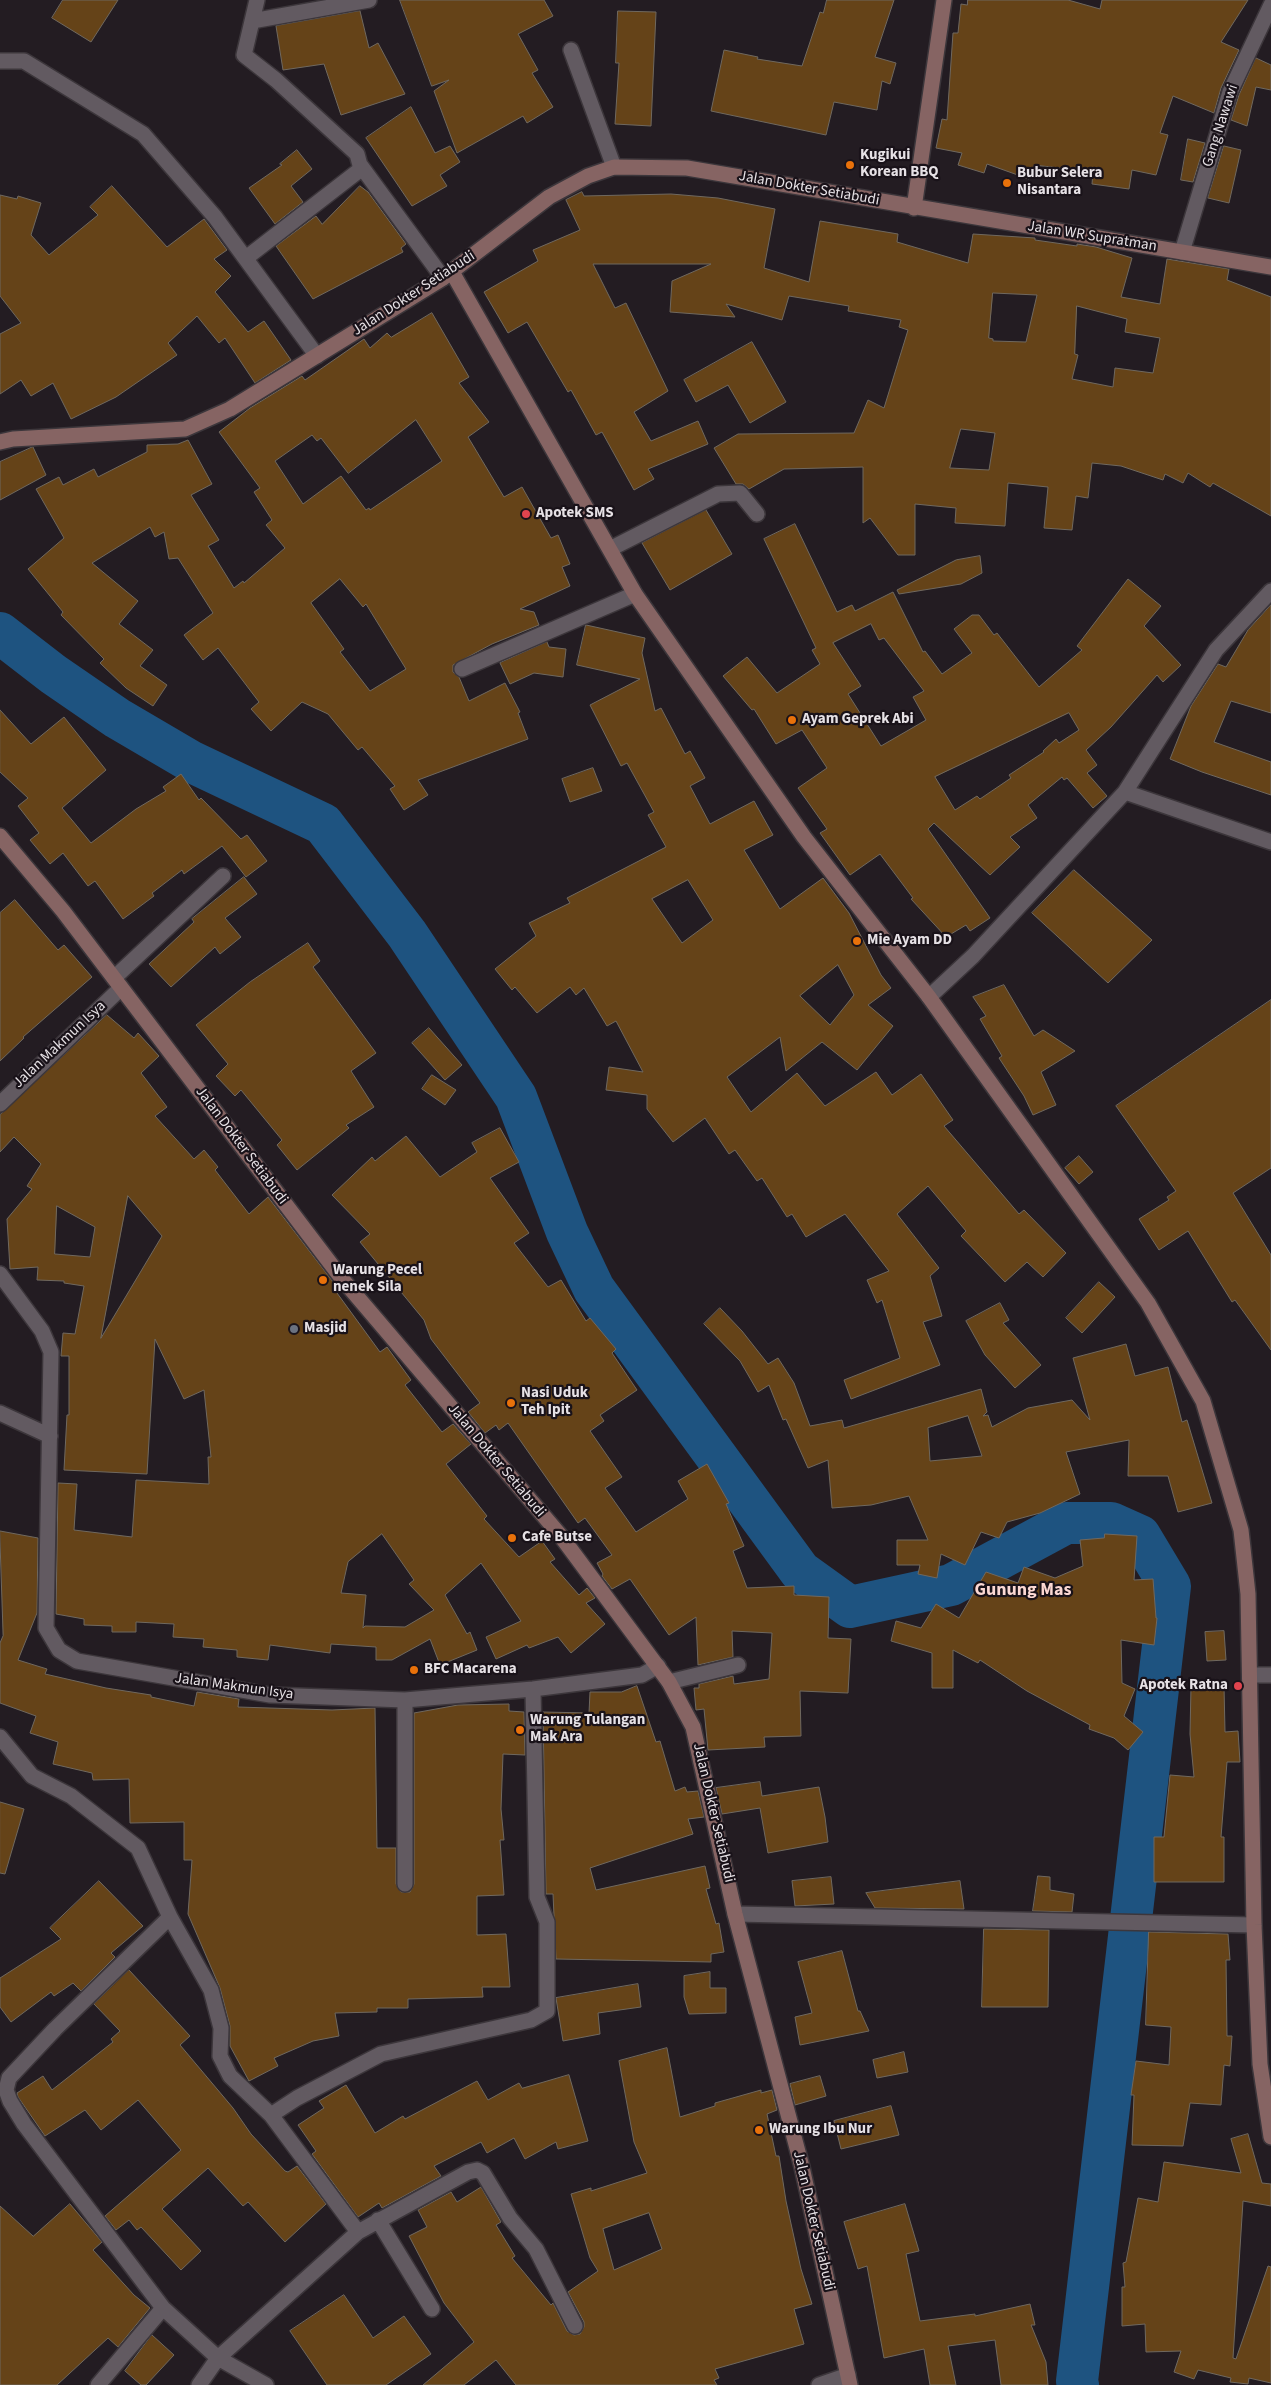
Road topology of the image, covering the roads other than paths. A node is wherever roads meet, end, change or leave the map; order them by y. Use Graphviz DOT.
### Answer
graph roads {
  1 [pos="257,0"];
  2 [pos="369,0"];
  3 [pos="944,0"];
  4 [pos="1271,5"];
  5 [pos="252,21"];
  6 [pos="571,50"];
  7 [pos="0,61"];
  8 [pos="362,166"];
  9 [pos="614,167"];
  10 [pos="914,208"];
  11 [pos="1182,252"];
  12 [pos="246,258"];
  13 [pos="1271,267"];
  14 [pos="448,275"];
  15 [pos="317,356"];
  16 [pos="0,442"];
  17 [pos="757,514"];
  18 [pos="610,549"];
  19 [pos="1271,591"];
  20 [pos="634,594"];
  21 [pos="462,668"];
  22 [pos="1125,792"];
  23 [pos="0,836"];
  24 [pos="1271,842"];
  25 [pos="223,876"];
  26 [pos="117,983"];
  27 [pos="929,997"];
  28 [pos="0,1104"];
  29 [pos="0,1274"];
  30 [pos="0,1413"];
  31 [pos="50,1436"];
  32 [pos="738,1665"];
  33 [pos="658,1666"];
  34 [pos="1271,1675"];
  35 [pos="1250,1676"];
  36 [pos="669,1682"];
  37 [pos="533,1689"];
  38 [pos="405,1700"];
  39 [pos="0,1737"];
  40 [pos="405,1884"];
  41 [pos="735,1914"];
  42 [pos="170,1917"];
  43 [pos="1254,1925"];
  44 [pos="1266,2064"];
  45 [pos="271,2116"];
  46 [pos="1271,2137"];
  47 [pos="378,2220"];
  48 [pos="358,2232"];
  49 [pos="163,2308"];
  50 [pos="432,2309"];
  51 [pos="575,2326"];
  52 [pos="218,2358"];
  53 [pos="849,2380"];
  54 [pos="98,2385"];
  55 [pos="199,2385"];
  56 [pos="266,2385"];
  57 [pos="819,2385"];
  1 -- 5 [label="street"];
  2 -- 5 [label="street"];
  3 -- 10 [label="street"];
  4 -- 11 [label="street, Gang Nawawi"];
  5 -- 8 [label="street"];
  6 -- 9 [label="street"];
  7 -- 12 [label="street"];
  8 -- 12 [label="street"];
  8 -- 14 [label="street"];
  9 -- 10 [label="street, Jalan Dokter Setiabudi"];
  9 -- 14 [label="street, Jalan Dokter Setiabudi"];
  10 -- 11 [label="street, Jalan WR Supratman"];
  11 -- 13 [label="street, Jalan WR Supratman"];
  12 -- 15 [label="street"];
  14 -- 15 [label="street, Jalan Dokter Setiabudi"];
  14 -- 18 [label="street"];
  15 -- 16 [label="street, Jalan Dokter Setiabudi"];
  17 -- 18 [label="street"];
  18 -- 20 [label="street"];
  19 -- 22 [label="street"];
  20 -- 21 [label="street"];
  20 -- 27 [label="street"];
  22 -- 24 [label="street"];
  22 -- 27 [label="street"];
  23 -- 26 [label="street, Jalan Dokter Setiabudi"];
  25 -- 26 [label="street, Jalan Makmun Isya"];
  26 -- 28 [label="street, Jalan Makmun Isya"];
  26 -- 33 [label="street, Jalan Dokter Setiabudi"];
  27 -- 35 [label="street"];
  29 -- 31 [label="street, Jalan Makmun Isya"];
  30 -- 31 [label="street"];
  31 -- 38 [label="street, Jalan Makmun Isya"];
  32 -- 36 [label="street"];
  33 -- 36 [label="street, Jalan Dokter Setiabudi"];
  33 -- 37 [label="street, Jalan Makmun Isya"];
  34 -- 35 [label="street"];
  35 -- 43 [label="street"];
  36 -- 41 [label="street, Jalan Dokter Setiabudi"];
  37 -- 38 [label="street, Jalan Makmun Isya"];
  37 -- 45 [label="street"];
  38 -- 40 [label="street"];
  39 -- 42 [label="street"];
  41 -- 43 [label="street"];
  41 -- 53 [label="street, Jalan Dokter Setiabudi"];
  42 -- 45 [label="street"];
  42 -- 49 [label="street"];
  43 -- 44 [label="street"];
  44 -- 46 [label="street"];
  45 -- 48 [label="street"];
  47 -- 48 [label="street"];
  47 -- 50 [label="street"];
  47 -- 51 [label="street"];
  48 -- 52 [label="street"];
  49 -- 52 [label="street"];
  49 -- 54 [label="street"];
  52 -- 55 [label="street"];
  52 -- 56 [label="street"];
  53 -- 57 [label="street"];
}
